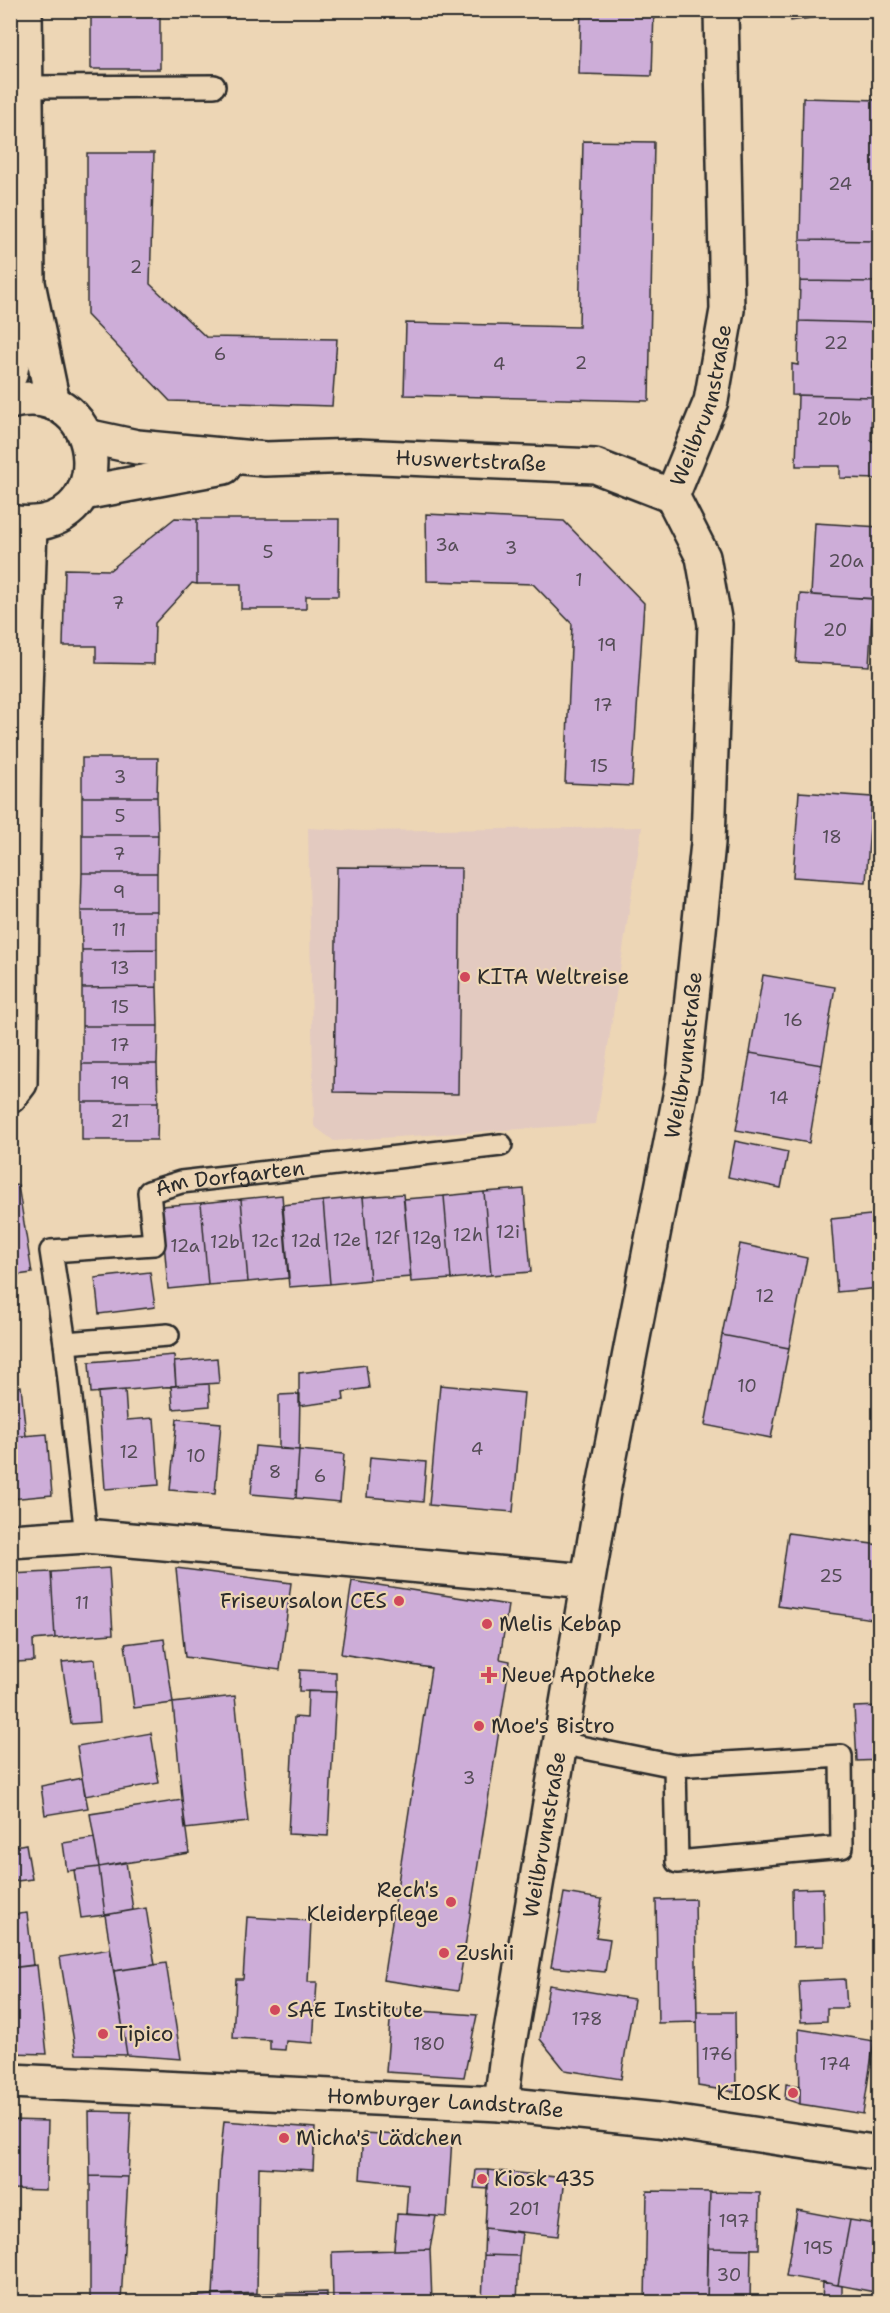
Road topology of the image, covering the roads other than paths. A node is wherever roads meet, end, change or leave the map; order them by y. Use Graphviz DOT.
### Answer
graph roads {
  1 [pos="25,10"];
  2 [pos="722,10"];
  3 [pos="214,86"];
  4 [pos="26,87"];
  5 [pos="28,283"];
  6 [pos="10,375"];
  7 [pos="10,402"];
  8 [pos="53,403"];
  9 [pos="86,436"];
  10 [pos="264,459"];
  11 [pos="83,493"];
  12 [pos="672,496"];
  13 [pos="20,523"];
  14 [pos="10,1096"];
  15 [pos="501,1145"];
  16 [pos="168,1335"];
  17 [pos="65,1343"];
  18 [pos="86,1536"];
  19 [pos="10,1541"];
  20 [pos="587,1581"];
  21 [pos="560,1743"];
  22 [pos="675,1766"];
  23 [pos="10,2081"];
  24 [pos="501,2104"];
  25 [pos="879,2153"];
  1 -- 4 [label="street"];
  2 -- 12 [label="street, Weilbrunnstraße"];
  3 -- 4 [label="lane"];
  4 -- 5 [label="street"];
  5 -- 6 [label="street"];
  5 -- 8 [label="street"];
  7 -- 8 [label="street"];
  8 -- 9 [label="street"];
  9 -- 10 [label="street, Huswertstraße"];
  9 -- 11 [label="street"];
  10 -- 11 [label="street, Huswertstraße"];
  10 -- 12 [label="street, Huswertstraße"];
  11 -- 13 [label="street"];
  12 -- 20 [label="street, Weilbrunnstraße"];
  13 -- 14 [label="street"];
  15 -- 17 [label="lane, Am Dorfgarten"];
  16 -- 17 [label="lane"];
  17 -- 18 [label="lane, Am Dorfgarten"];
  18 -- 19 [label="street"];
  18 -- 20 [label="street"];
  20 -- 21 [label="street, Weilbrunnstraße"];
  21 -- 22 [label="lane"];
  21 -- 24 [label="street, Weilbrunnstraße"];
  22 -- 22 [label="lane"];
  23 -- 24 [label="street, Homburger Landstraße"];
  24 -- 25 [label="street, Homburger Landstraße"];
}
